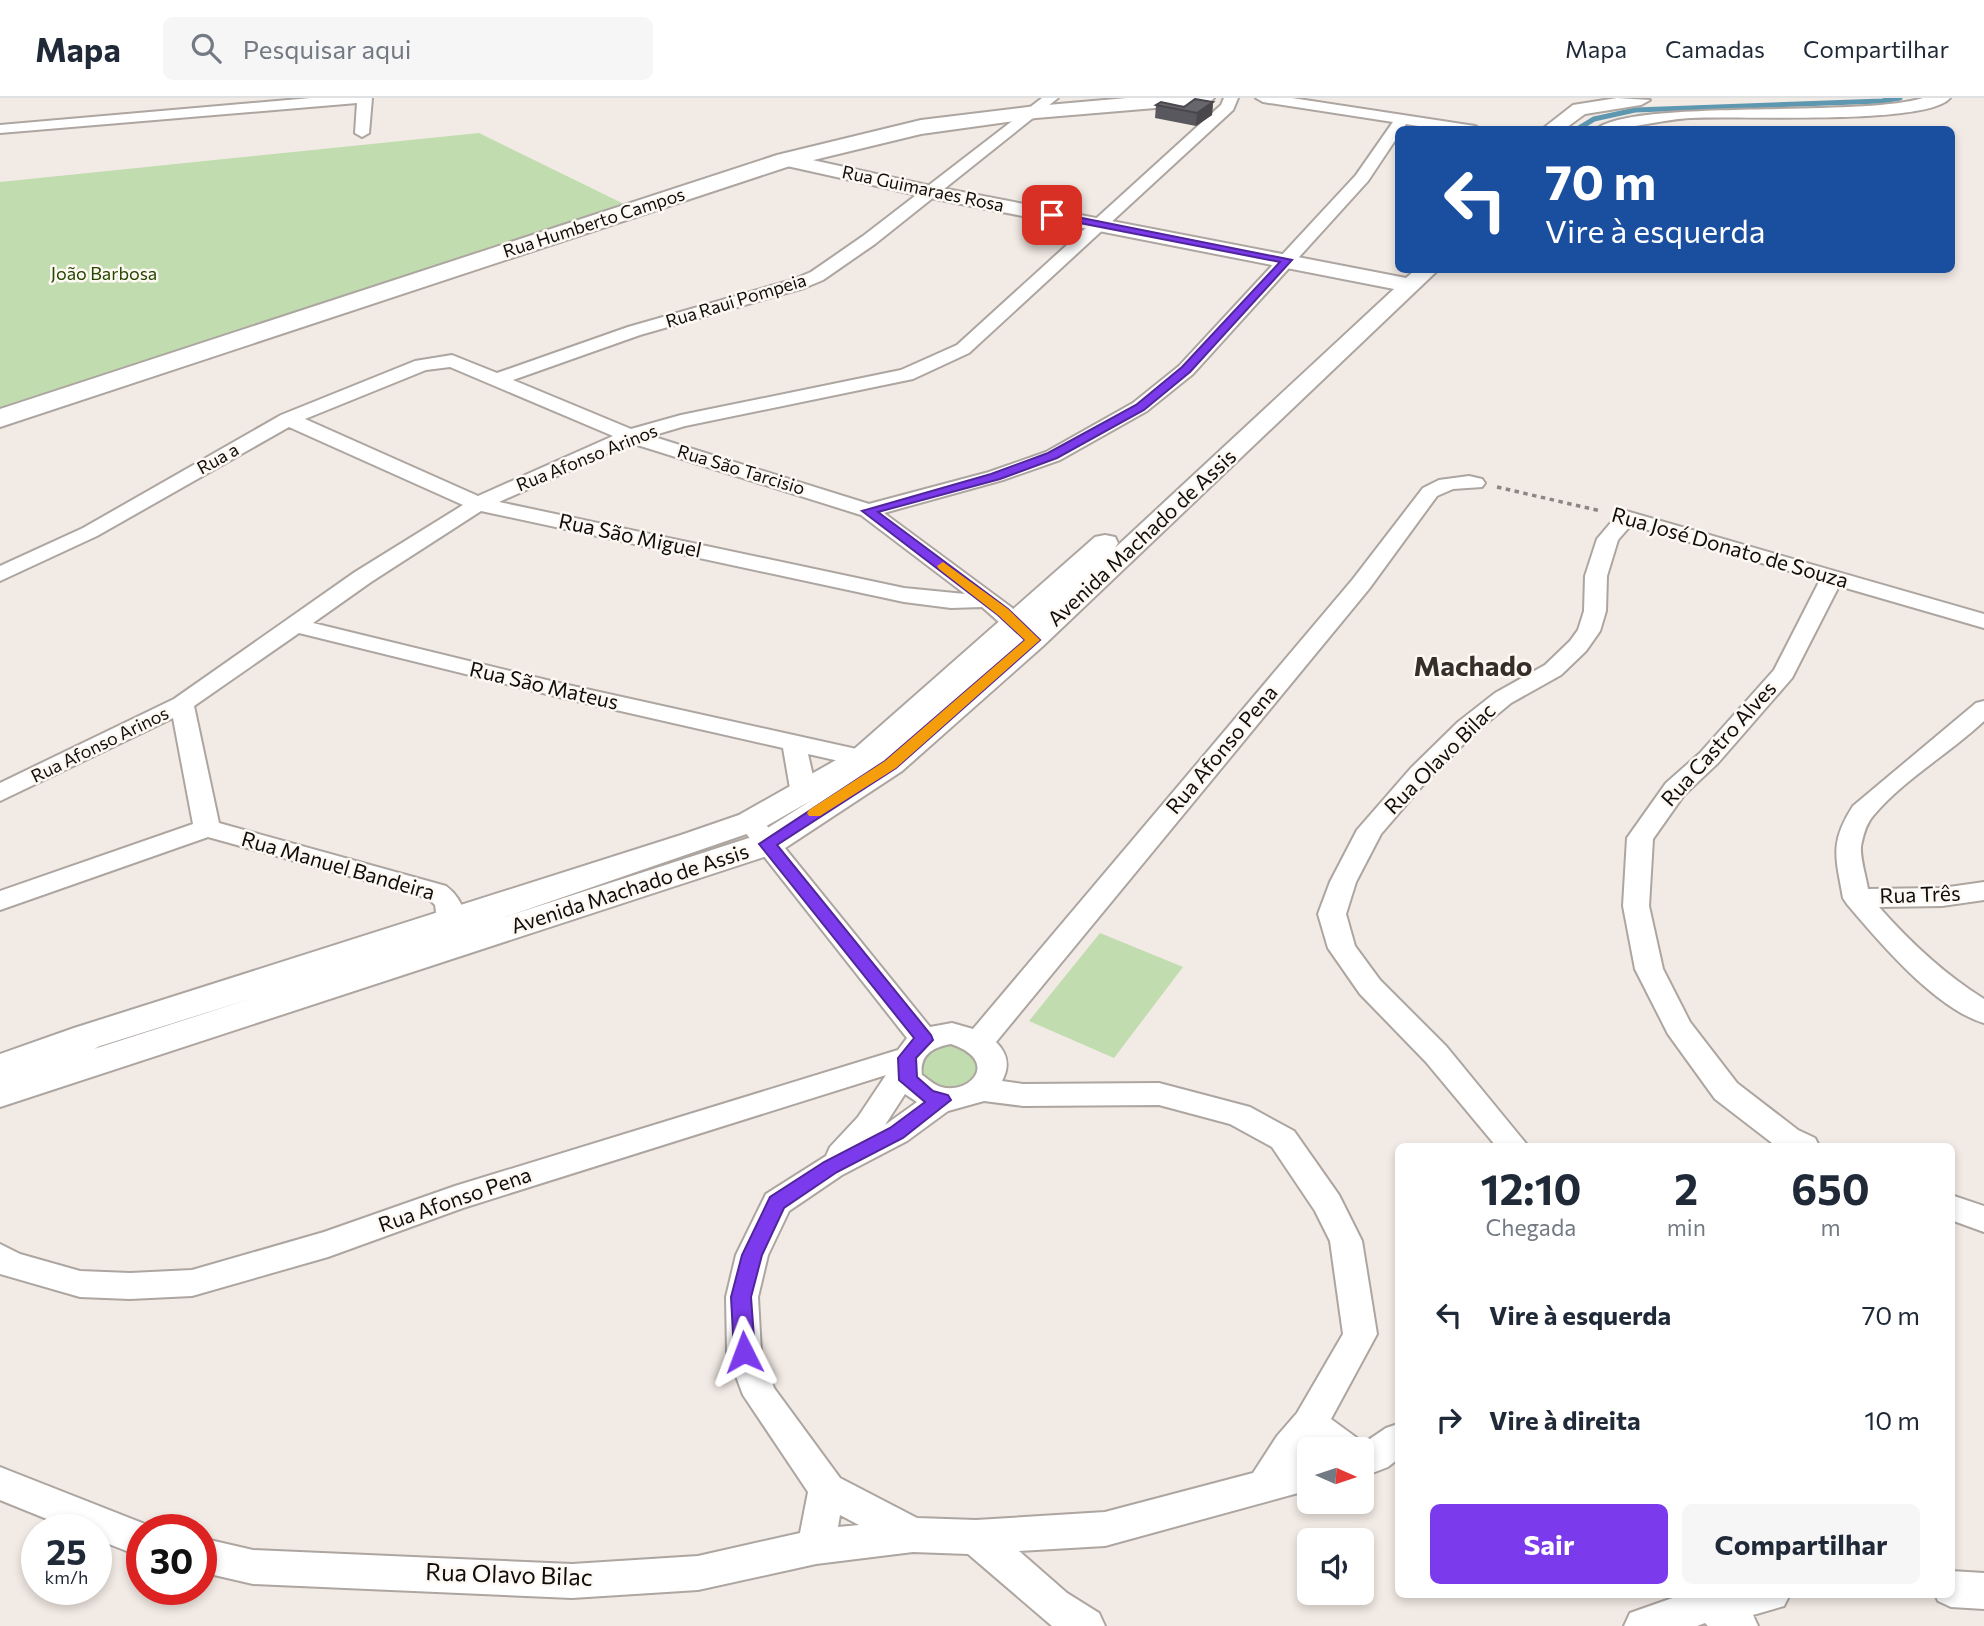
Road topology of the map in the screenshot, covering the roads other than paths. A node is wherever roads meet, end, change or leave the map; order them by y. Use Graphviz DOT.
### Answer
graph roads {
  1 [pos="363,98"];
  2 [pos="1203,98"];
  3 [pos="1231,98"];
  4 [pos="1263,98"];
  5 [pos="1674,98"];
  6 [pos="1941,98"];
  7 [pos="1038,103"];
  8 [pos="230,104"];
  9 [pos="1402,119"];
  10 [pos="1397,126"];
  11 [pos="1448,126"];
  12 [pos="1555,126"];
  13 [pos="1610,126"];
  14 [pos="0,129"];
  15 [pos="1395,129"];
  16 [pos="362,132"];
  17 [pos="785,160"];
  18 [pos="931,192"];
  19 [pos="1101,224"];
  20 [pos="1287,260"];
  21 [pos="1407,276"];
  22 [pos="444,361"];
  23 [pos="495,380"];
  24 [pos="0,418"];
  25 [pos="288,419"];
  26 [pos="630,436"];
  27 [pos="1475,483"];
  28 [pos="478,504"];
  29 [pos="868,511"];
  30 [pos="1626,517"];
  31 [pos="0,574"];
  32 [pos="1832,579"];
  33 [pos="987,600"];
  34 [pos="1984,621"];
  35 [pos="295,625"];
  36 [pos="1023,632"];
  37 [pos="182,704"];
  38 [pos="1984,708"];
  39 [pos="794,744"];
  40 [pos="877,761"];
  41 [pos="0,793"];
  42 [pos="804,794"];
  43 [pos="207,828"];
  44 [pos="758,833"];
  45 [pos="1984,891"];
  46 [pos="1856,898"];
  47 [pos="0,901"];
  48 [pos="451,935"];
  49 [pos="1984,1013"];
  50 [pos="980,1041"];
  51 [pos="912,1055"];
  52 [pos="0,1069"];
  53 [pos="989,1080"];
  54 [pos="0,1093"];
  55 [pos="942,1100"];
  56 [pos="1510,1143"];
  57 [pos="1798,1143"];
  58 [pos="831,1167"];
  59 [pos="1955,1208"];
  60 [pos="1984,1219"];
  61 [pos="0,1257"];
  62 [pos="1309,1424"];
  63 [pos="1328,1437"];
  64 [pos="1395,1441"];
  65 [pos="1374,1456"];
  66 [pos="1297,1477"];
  67 [pos="0,1483"];
  68 [pos="1265,1485"];
  69 [pos="827,1489"];
  70 [pos="126,1534"];
  71 [pos="913,1535"];
  72 [pos="976,1537"];
  73 [pos="816,1546"];
  74 [pos="217,1559"];
  75 [pos="1955,1590"];
  76 [pos="1984,1591"];
  77 [pos="1746,1598"];
  78 [pos="1709,1604"];
  79 [pos="1086,1626"];
  80 [pos="1643,1626"];
  81 [pos="1739,1626"];
  1 -- 8 [label="street"];
  1 -- 16 [label="street"];
  2 -- 7 [label="main road, Rua Humberto Campos"];
  3 -- 19 [label="street, Rua Afonso Arinos"];
  4 -- 9 [label="street"];
  5 -- 12 [label="street"];
  6 -- 13 [label="street"];
  7 -- 17 [label="main road, Rua Humberto Campos"];
  7 -- 18 [label="street, Rua Raui Pompeia"];
  8 -- 14 [label="street"];
  9 -- 10 [label="street"];
  9 -- 11 [label="street"];
  15 -- 20 [label="street"];
  17 -- 18 [label="street, Rua Guimaraes Rosa"];
  17 -- 24 [label="main road, Rua Humberto Campos"];
  18 -- 19 [label="street, Rua Guimaraes Rosa"];
  18 -- 23 [label="street, Rua Raui Pompeia"];
  19 -- 20 [label="street, Rua Guimaraes Rosa"];
  19 -- 26 [label="street, Rua Afonso Arinos"];
  20 -- 21 [label="street, Rua Guimaraes Rosa"];
  20 -- 29 [label="street"];
  21 -- 36 [label="street, Avenida Machado de Assis"];
  22 -- 23 [label="street, Rua São Tarcisio"];
  22 -- 25 [label="street, Rua a"];
  23 -- 26 [label="street, Rua São Tarcisio"];
  25 -- 28 [label="street, Rua São Miguel"];
  25 -- 31 [label="street, Rua a"];
  26 -- 28 [label="street, Rua Afonso Arinos"];
  26 -- 29 [label="street, Rua São Tarcisio"];
  27 -- 50 [label="street, Rua Afonso Pena"];
  28 -- 33 [label="street, Rua São Miguel"];
  28 -- 35 [label="street, Rua Afonso Arinos"];
  29 -- 33 [label="street, Rua São Tarcisio"];
  30 -- 32 [label="street, Rua José Donato de Souza"];
  30 -- 56 [label="street, Rua Olavo Bilac"];
  32 -- 34 [label="street, Rua José Donato de Souza"];
  32 -- 57 [label="street, Rua Castro Alves"];
  33 -- 36 [label="street, Rua São Tarcisio"];
  35 -- 37 [label="street, Rua Afonso Arinos"];
  35 -- 39 [label="street, Rua São Mateus"];
  36 -- 40 [label="street, Avenida Machado de Assis"];
  37 -- 41 [label="street, Rua Afonso Arinos"];
  37 -- 43 [label="street"];
  38 -- 46 [label="street"];
  39 -- 40 [label="street, Rua São Mateus"];
  39 -- 42 [label="street"];
  40 -- 42 [label="street, Avenida Machado de Assis"];
  40 -- 44 [label="street, Avenida Machado de Assis"];
  42 -- 44 [label="street, Avenida Machado de Assis"];
  43 -- 47 [label="street"];
  43 -- 48 [label="street, Rua Manuel Bandeira"];
  44 -- 48 [label="street, Avenida Machado de Assis"];
  44 -- 51 [label="street"];
  45 -- 46 [label="street, Rua Três"];
  46 -- 49 [label="street"];
  48 -- 52 [label="street, Avenida Machado de Assis"];
  48 -- 54 [label="street, Avenida Machado de Assis"];
  50 -- 51 [label="street"];
  50 -- 53 [label="street"];
  51 -- 55 [label="street"];
  51 -- 58 [label="street"];
  51 -- 61 [label="street, Rua Afonso Pena"];
  53 -- 55 [label="street"];
  53 -- 62 [label="street"];
  55 -- 58 [label="street"];
  58 -- 69 [label="street"];
  59 -- 60 [label="street"];
  62 -- 63 [label="street"];
  62 -- 68 [label="street"];
  64 -- 65 [label="street"];
  66 -- 68 [label="street"];
  67 -- 70 [label="street"];
  68 -- 72 [label="street, Rua Olavo Bilac"];
  69 -- 71 [label="street"];
  69 -- 73 [label="street"];
  71 -- 72 [label="street, Rua Olavo Bilac"];
  71 -- 73 [label="street, Rua Olavo Bilac"];
  72 -- 79 [label="street"];
  73 -- 74 [label="street, Rua Olavo Bilac"];
  75 -- 76 [label="street"];
  77 -- 78 [label="street"];
  78 -- 80 [label="street"];
  78 -- 81 [label="street"];
}
